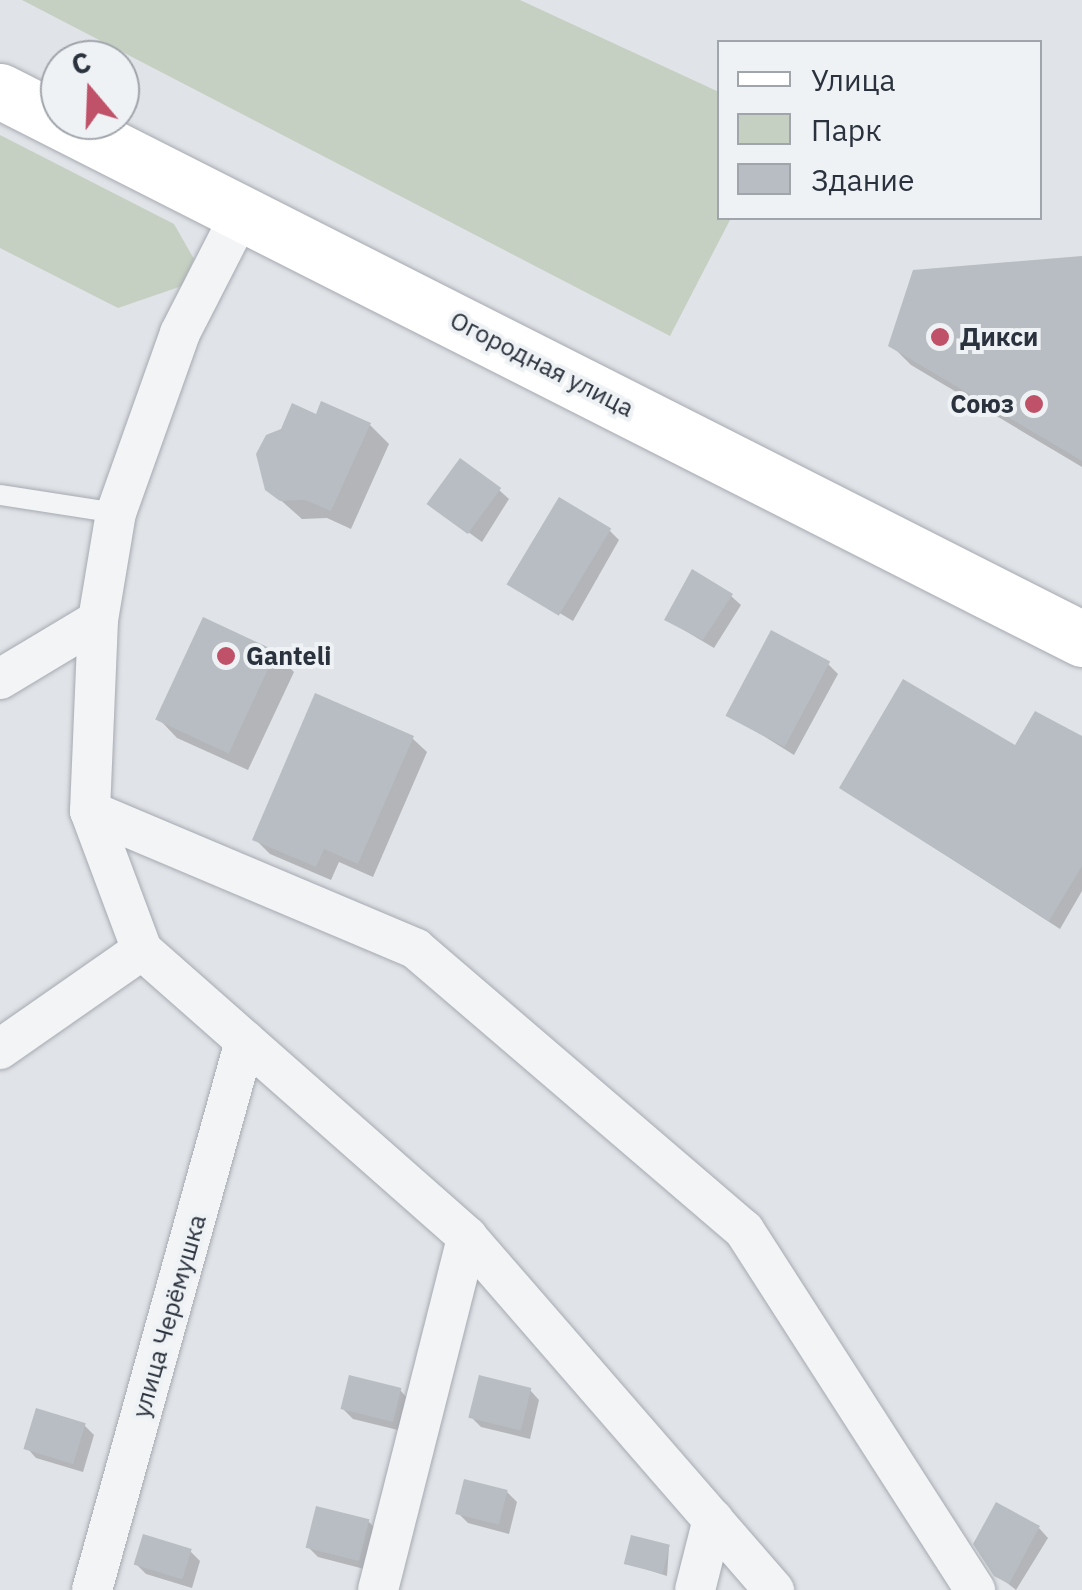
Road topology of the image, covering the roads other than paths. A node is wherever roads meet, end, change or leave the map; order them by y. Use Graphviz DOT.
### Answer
graph roads {
  1 [pos="0,91"];
  2 [pos="242,212"];
  3 [pos="0,495"];
  4 [pos="116,513"];
  5 [pos="98,620"];
  6 [pos="1082,640"];
  7 [pos="0,679"];
  8 [pos="90,810"];
  9 [pos="142,950"];
  10 [pos="245,1041"];
  11 [pos="0,1048"];
  12 [pos="467,1237"];
  13 [pos="713,1519"];
  14 [pos="92,1590"];
  15 [pos="378,1590"];
  16 [pos="695,1590"];
  17 [pos="774,1590"];
  18 [pos="975,1590"];
  1 -- 2 [label="main road, Огородная улица"];
  2 -- 4 [label="street"];
  2 -- 6 [label="main road, Огородная улица"];
  3 -- 4 [label="lane"];
  4 -- 5 [label="street"];
  5 -- 7 [label="street"];
  5 -- 8 [label="street"];
  8 -- 9 [label="street"];
  8 -- 18 [label="street"];
  9 -- 10 [label="street"];
  9 -- 11 [label="street"];
  10 -- 12 [label="street"];
  10 -- 14 [label="street, улица Черёмушка"];
  12 -- 13 [label="street"];
  12 -- 15 [label="street"];
  13 -- 16 [label="street"];
  13 -- 17 [label="street"];
}
